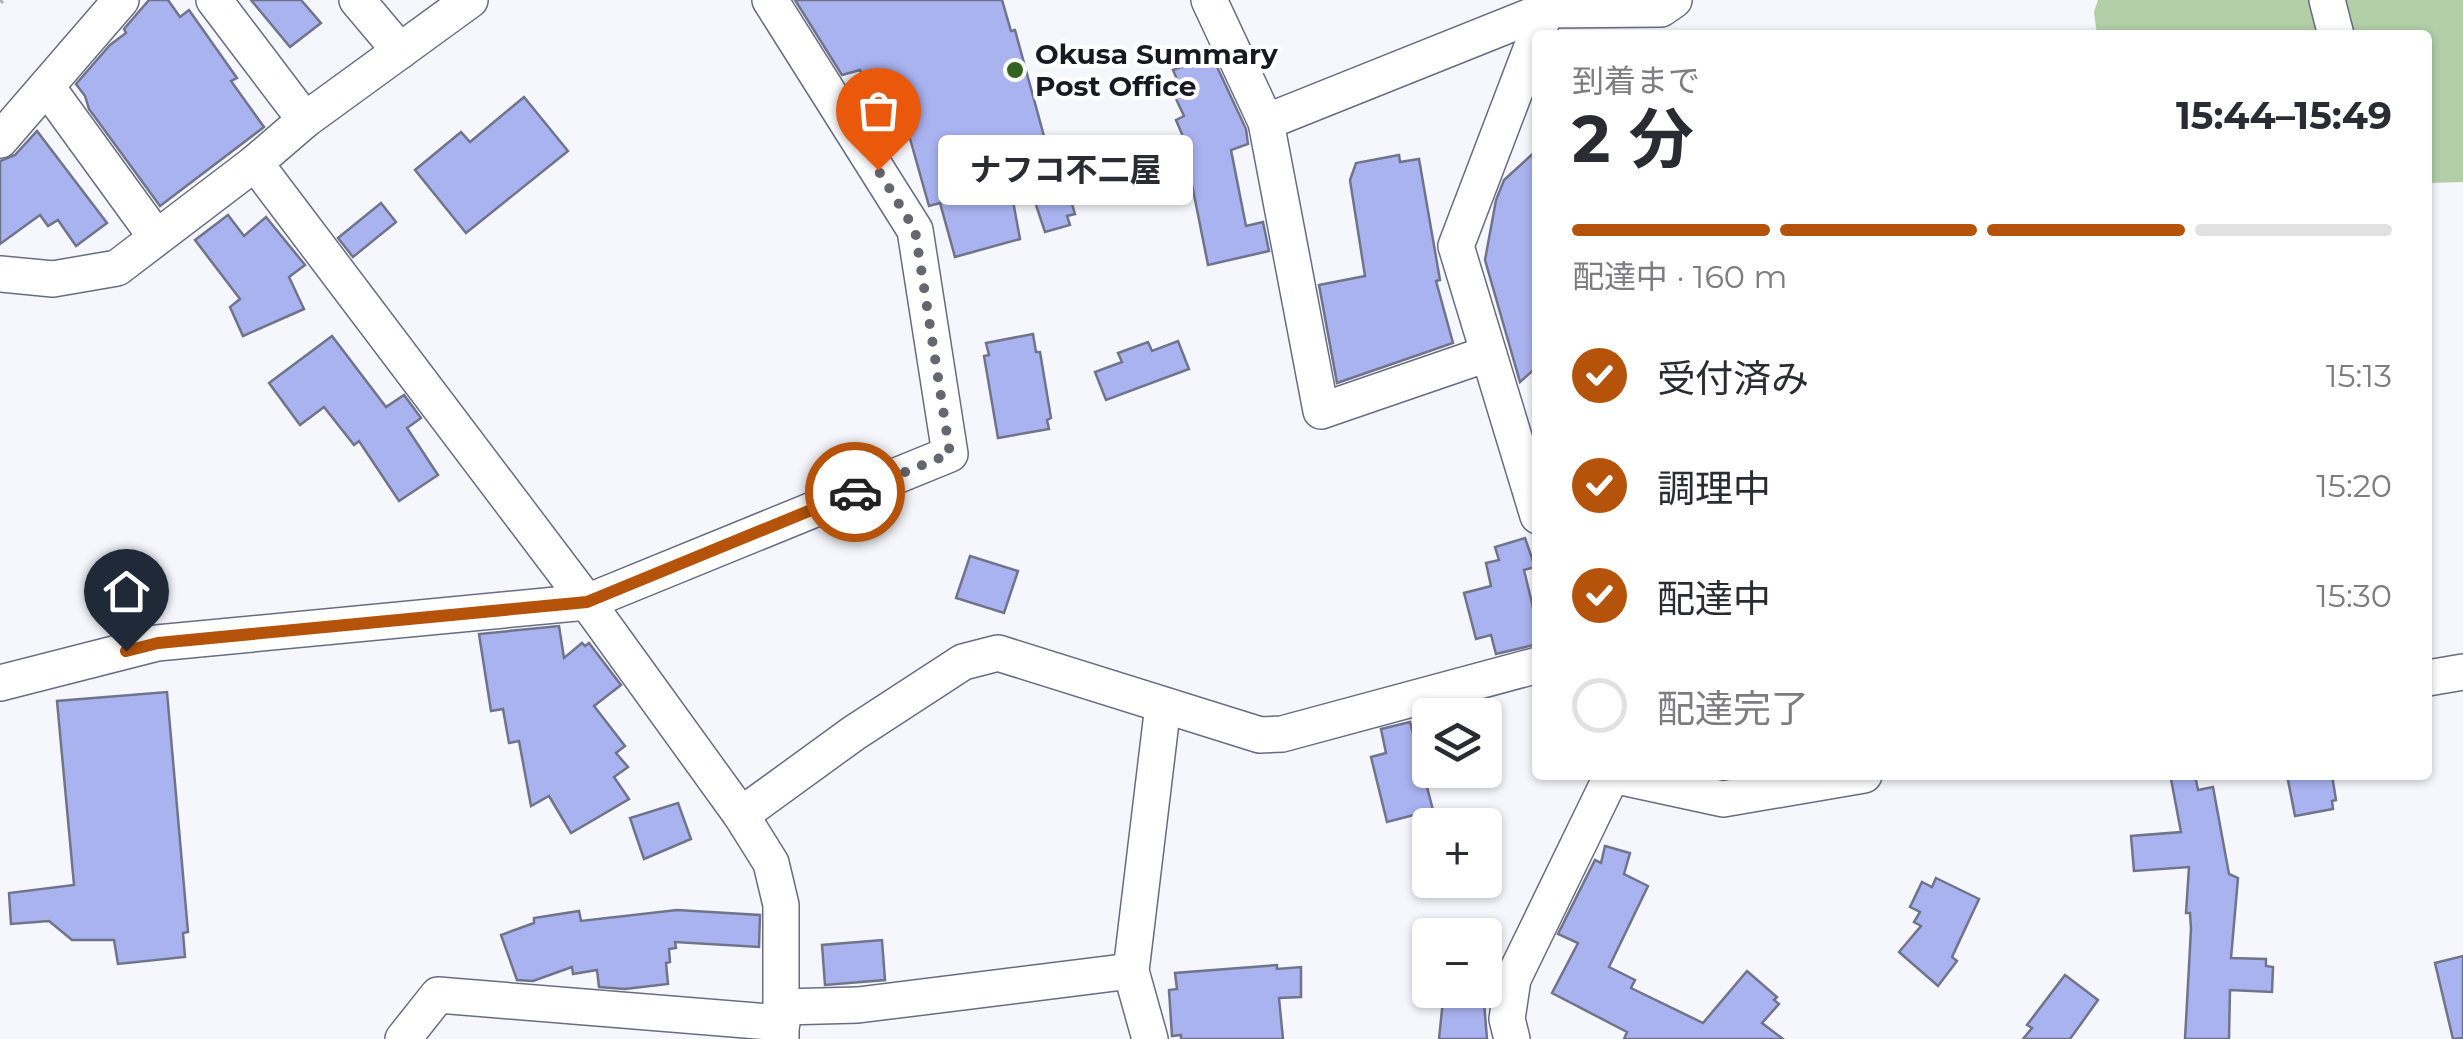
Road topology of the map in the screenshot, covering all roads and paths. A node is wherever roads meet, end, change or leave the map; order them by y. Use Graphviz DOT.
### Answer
graph roads {
  1 [pos="121,0"];
  2 [pos="214,0"];
  3 [pos="357,0"];
  4 [pos="470,0"];
  5 [pos="770,0"];
  6 [pos="1209,0"];
  7 [pos="1674,0"];
  8 [pos="2327,0"];
  9 [pos="1546,5"];
  10 [pos="1537,30"];
  11 [pos="2335,30"];
  12 [pos="1532,42"];
  13 [pos="400,51"];
  14 [pos="47,87"];
  15 [pos="305,120"];
  16 [pos="1266,122"];
  17 [pos="0,140"];
  18 [pos="255,164"];
  19 [pos="156,236"];
  20 [pos="0,274"];
  21 [pos="1487,354"];
  22 [pos="1532,497"];
  23 [pos="587,602"];
  24 [pos="1532,666"];
  25 [pos="2463,672"];
  26 [pos="2432,677"];
  27 [pos="0,683"];
  28 [pos="1163,705"];
  29 [pos="1610,780"];
  30 [pos="1635,780"];
  31 [pos="1835,780"];
  32 [pos="741,815"];
  33 [pos="1130,971"];
  34 [pos="782,1023"];
  35 [pos="403,1039"];
  36 [pos="1150,1039"];
  37 [pos="1512,1039"];
  1 -- 14 [label="street"];
  2 -- 15 [label="street"];
  3 -- 13 [label="street"];
  4 -- 13 [label="street"];
  5 -- 23 [label="street"];
  6 -- 16 [label="street"];
  7 -- 9 [label="street"];
  8 -- 11 [label="street"];
  9 -- 10 [label="street"];
  9 -- 16 [label="street"];
  12 -- 21 [label="street"];
  13 -- 15 [label="street"];
  14 -- 17 [label="street"];
  14 -- 19 [label="street"];
  15 -- 18 [label="street"];
  16 -- 21 [label="street"];
  18 -- 19 [label="street"];
  18 -- 23 [label="street"];
  19 -- 20 [label="street"];
  21 -- 22 [label="street"];
  23 -- 27 [label="street"];
  23 -- 32 [label="street"];
  24 -- 28 [label="street"];
  25 -- 26 [label="street"];
  28 -- 32 [label="street"];
  28 -- 33 [label="street"];
  29 -- 37 [label="street"];
  30 -- 31 [label="street"];
  32 -- 34 [label="street"];
  33 -- 34 [label="street"];
  33 -- 36 [label="street"];
  34 -- 35 [label="street"];
}
